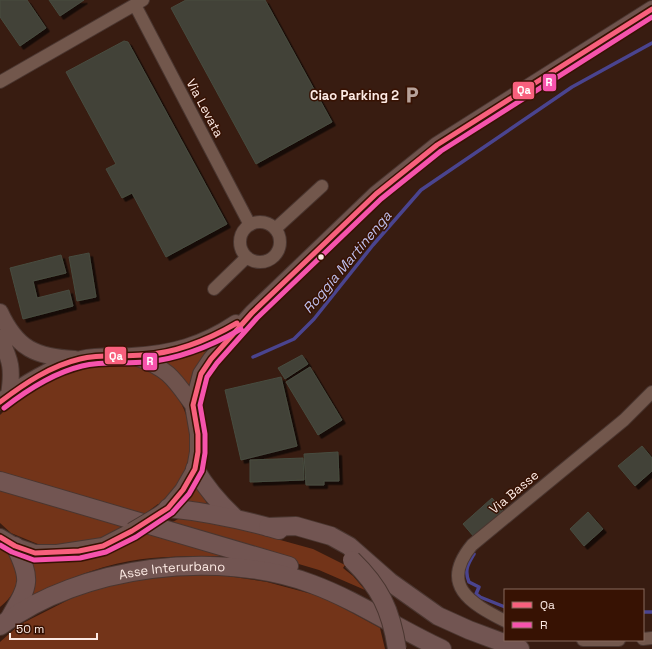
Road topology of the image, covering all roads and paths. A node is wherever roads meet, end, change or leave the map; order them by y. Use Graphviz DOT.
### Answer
graph roads {
  1 [pos="139,2"];
  2 [pos="652,9"];
  3 [pos="0,82"];
  4 [pos="322,186"];
  5 [pos="250,225"];
  6 [pos="275,229"];
  7 [pos="247,257"];
  8 [pos="214,289"];
  9 [pos="0,312"];
  10 [pos="252,313"];
  11 [pos="0,338"];
  12 [pos="132,356"];
  13 [pos="78,359"];
  14 [pos="652,392"];
  15 [pos="5,398"];
  16 [pos="193,405"];
  17 [pos="195,469"];
  18 [pos="0,481"];
  19 [pos="164,511"];
  20 [pos="234,517"];
  21 [pos="268,527"];
  22 [pos="7,541"];
  23 [pos="351,601"];
  24 [pos="504,620"];
  25 [pos="4,622"];
  26 [pos="397,649"];
  27 [pos="442,649"];
  28 [pos="520,649"];
  1 -- 3 [label="street, Via Levata"];
  1 -- 5 [label="street, Via Levata"];
  2 -- 10 [label="main road"];
  4 -- 6 [label="street"];
  5 -- 6 [label="street"];
  5 -- 7 [label="street"];
  6 -- 7 [label="street"];
  7 -- 8 [label="street"];
  9 -- 13 [label="main road"];
  10 -- 12 [label="main road"];
  10 -- 16 [label="main road"];
  11 -- 15 [label="main road"];
  12 -- 13 [label="main road"];
  12 -- 16 [label="main road"];
  13 -- 15 [label="main road"];
  14 -- 24 [label="street, Via Basse"];
  16 -- 17 [label="main road"];
  17 -- 19 [label="main road"];
  17 -- 20 [label="highway"];
  18 -- 23 [label="highway"];
  19 -- 20 [label="highway"];
  19 -- 22 [label="main road, bridge"];
  20 -- 21 [label="highway"];
  21 -- 26 [label="highway, bridge"];
  21 -- 28 [label="highway"];
  22 -- 25 [label="highway"];
  23 -- 25 [label="highway, Asse Interurbano"];
  23 -- 27 [label="highway, Asse Interurbano"];
}
